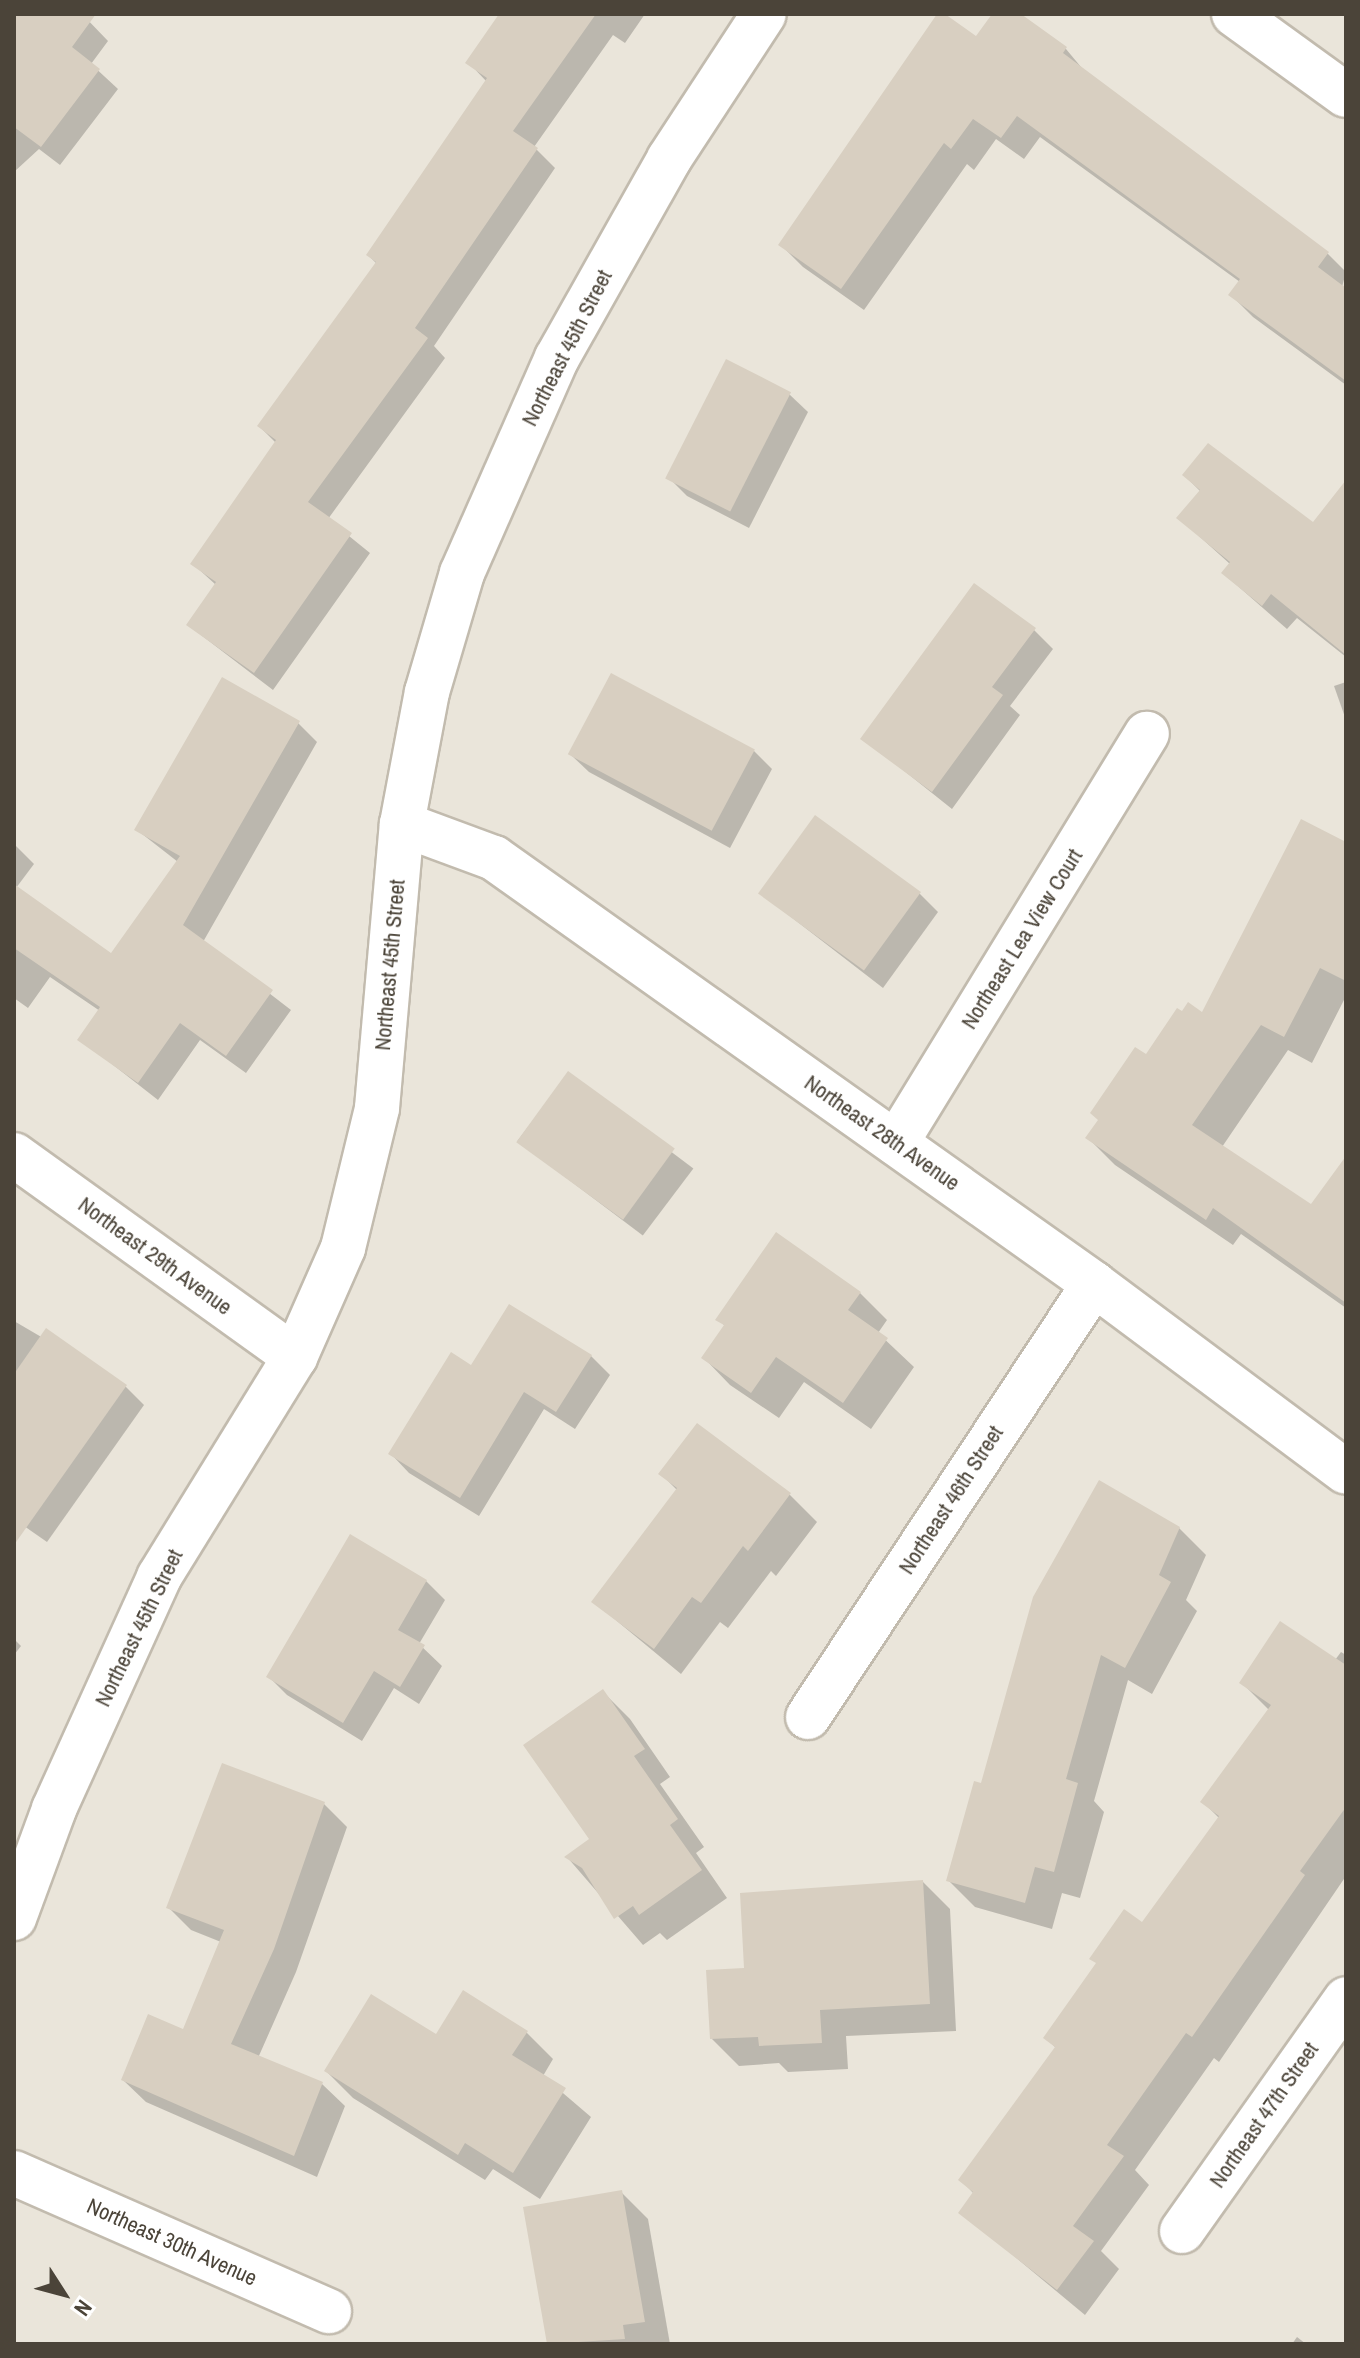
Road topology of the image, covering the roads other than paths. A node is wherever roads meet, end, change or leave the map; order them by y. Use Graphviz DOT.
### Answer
graph roads {
  1 [pos="764,14"];
  2 [pos="1234,14"];
  3 [pos="1346,95"];
  4 [pos="1147,734"];
  5 [pos="402,824"];
  6 [pos="896,1143"];
  7 [pos="14,1155"];
  8 [pos="1094,1284"];
  9 [pos="295,1357"];
  10 [pos="1346,1472"];
  11 [pos="808,1717"];
  12 [pos="14,1918"];
  13 [pos="1346,1999"];
  14 [pos="14,2173"];
  15 [pos="1182,2231"];
  16 [pos="329,2311"];
  1 -- 5 [label="street, Northeast 45th Street"];
  2 -- 3 [label="street"];
  4 -- 6 [label="street, Northeast Lea View Court"];
  5 -- 6 [label="street, Northeast 28th Avenue"];
  5 -- 9 [label="street, Northeast 45th Street"];
  6 -- 8 [label="street, Northeast 28th Avenue"];
  7 -- 9 [label="street, Northeast 29th Avenue"];
  8 -- 10 [label="street, Northeast 28th Avenue"];
  8 -- 11 [label="street, Northeast 46th Street"];
  9 -- 12 [label="street, Northeast 45th Street"];
  13 -- 15 [label="street, Northeast 47th Street"];
  14 -- 16 [label="street, Northeast 30th Avenue"];
}
